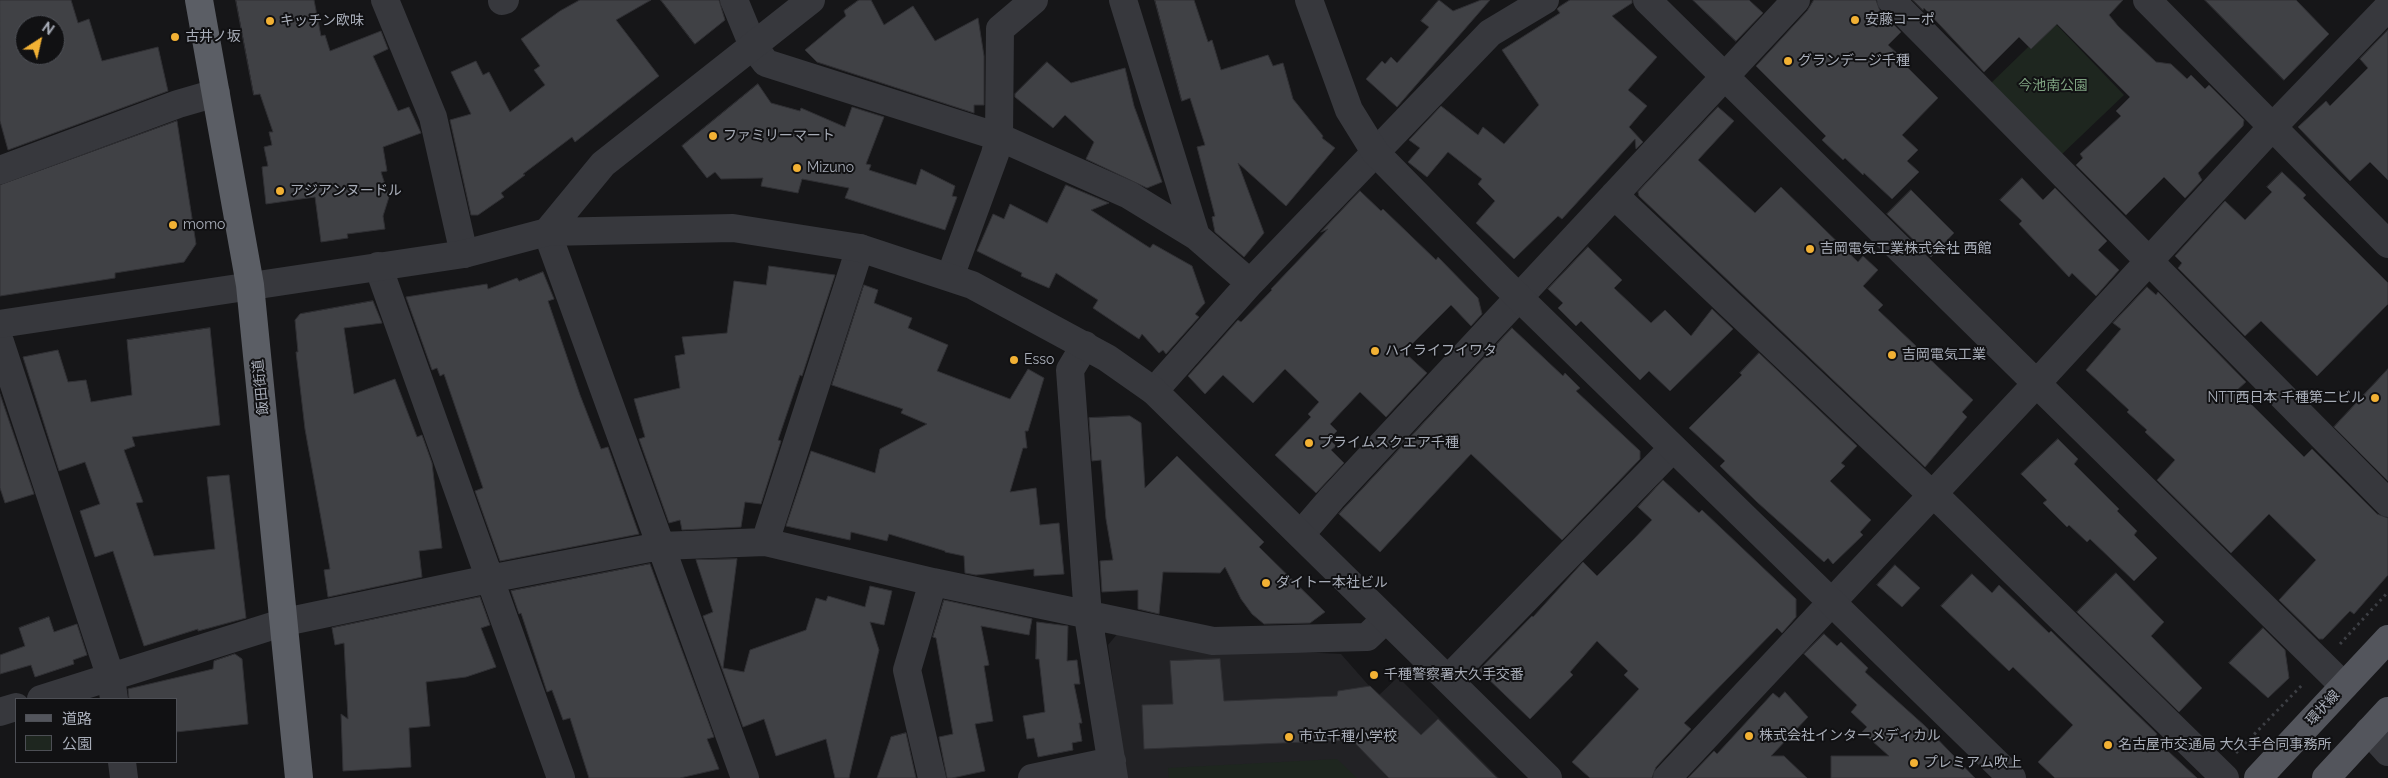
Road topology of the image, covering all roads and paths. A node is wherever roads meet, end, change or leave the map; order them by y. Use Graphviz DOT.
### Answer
graph roads {
  1 [pos="199,0"];
  2 [pos="386,0"];
  3 [pos="734,0"];
  4 [pos="811,0"];
  5 [pos="1034,0"];
  6 [pos="1123,0"];
  7 [pos="1309,0"];
  8 [pos="1545,0"];
  9 [pos="1647,0"];
  10 [pos="1796,0"];
  11 [pos="1891,0"];
  12 [pos="2147,0"];
  13 [pos="2388,7"];
  14 [pos="754,46"];
  15 [pos="1724,76"];
  16 [pos="216,93"];
  17 [pos="2273,128"];
  18 [pos="999,137"];
  19 [pos="1375,152"];
  20 [pos="0,170"];
  21 [pos="1614,195"];
  22 [pos="547,232"];
  23 [pos="1196,236"];
  24 [pos="2388,244"];
  25 [pos="860,248"];
  26 [pos="464,254"];
  27 [pos="2150,260"];
  28 [pos="378,266"];
  29 [pos="950,277"];
  30 [pos="1250,283"];
  31 [pos="250,285"];
  32 [pos="1520,298"];
  33 [pos="0,324"];
  34 [pos="0,342"];
  35 [pos="1085,345"];
  36 [pos="2036,384"];
  37 [pos="1154,391"];
  38 [pos="1673,448"];
  39 [pos="1931,494"];
  40 [pos="2388,503"];
  41 [pos="1301,534"];
  42 [pos="765,542"];
  43 [pos="660,546"];
  44 [pos="489,579"];
  45 [pos="933,582"];
  46 [pos="2388,592"];
  47 [pos="1832,601"];
  48 [pos="1088,616"];
  49 [pos="1386,619"];
  50 [pos="285,622"];
  51 [pos="2388,639"];
  52 [pos="2337,647"];
  53 [pos="2309,678"];
  54 [pos="1448,679"];
  55 [pos="2344,686"];
  56 [pos="113,688"];
  57 [pos="48,698"];
  58 [pos="15,707"];
  59 [pos="2388,711"];
  60 [pos="0,712"];
  61 [pos="2369,731"];
  62 [pos="2388,752"];
  63 [pos="122,763"];
  64 [pos="2229,767"];
  65 [pos="1113,770"];
  66 [pos="742,777"];
  67 [pos="124,778"];
  68 [pos="299,778"];
  69 [pos="561,778"];
  70 [pos="932,778"];
  71 [pos="1032,778"];
  72 [pos="1548,778"];
  73 [pos="1667,778"];
  74 [pos="2012,778"];
  75 [pos="2258,778"];
  76 [pos="2326,778"];
  1 -- 16 [label="highway, 飯田街道"];
  2 -- 26 [label="street"];
  3 -- 14 [label="street"];
  4 -- 14 [label="street"];
  5 -- 18 [label="street"];
  6 -- 23 [label="street"];
  7 -- 19 [label="street"];
  8 -- 19 [label="street"];
  9 -- 15 [label="street"];
  10 -- 15 [label="street"];
  11 -- 27 [label="street"];
  12 -- 17 [label="street"];
  13 -- 17 [label="street"];
  14 -- 18 [label="street"];
  14 -- 22 [label="street"];
  15 -- 21 [label="street"];
  15 -- 36 [label="street"];
  16 -- 20 [label="street"];
  16 -- 31 [label="highway, 飯田街道"];
  17 -- 24 [label="street"];
  17 -- 27 [label="street"];
  18 -- 23 [label="street"];
  18 -- 29 [label="street"];
  19 -- 30 [label="street"];
  19 -- 32 [label="street"];
  21 -- 32 [label="street"];
  21 -- 39 [label="street"];
  22 -- 25 [label="street"];
  22 -- 26 [label="street"];
  22 -- 43 [label="street"];
  23 -- 30 [label="street"];
  25 -- 29 [label="street"];
  25 -- 42 [label="street"];
  26 -- 28 [label="street"];
  27 -- 36 [label="street"];
  27 -- 40 [label="street"];
  28 -- 31 [label="street"];
  28 -- 44 [label="street"];
  29 -- 35 [label="street"];
  30 -- 37 [label="street"];
  31 -- 33 [label="street"];
  31 -- 50 [label="highway, 飯田街道"];
  32 -- 38 [label="street"];
  32 -- 41 [label="street"];
  34 -- 56 [label="street"];
  35 -- 37 [label="street"];
  35 -- 48 [label="street"];
  36 -- 39 [label="street"];
  36 -- 55 [label="street"];
  37 -- 41 [label="street"];
  38 -- 47 [label="street"];
  38 -- 54 [label="street"];
  39 -- 47 [label="street"];
  39 -- 64 [label="street"];
  41 -- 49 [label="street"];
  42 -- 43 [label="street"];
  42 -- 45 [label="street"];
  43 -- 44 [label="street"];
  43 -- 66 [label="street"];
  44 -- 50 [label="street"];
  44 -- 69 [label="street"];
  45 -- 48 [label="street"];
  45 -- 70 [label="street"];
  46 -- 52 [label="path"];
  47 -- 73 [label="street"];
  47 -- 74 [label="street"];
  48 -- 49 [label="street"];
  48 -- 65 [label="street"];
  49 -- 54 [label="street"];
  50 -- 56 [label="street"];
  50 -- 68 [label="highway, 飯田街道"];
  51 -- 55 [label="main road, 環状線"];
  53 -- 64 [label="path"];
  54 -- 72 [label="street"];
  55 -- 75 [label="main road, 環状線"];
  56 -- 57 [label="street"];
  58 -- 60 [label="street"];
  59 -- 61 [label="main road"];
  61 -- 62 [label="street"];
  61 -- 76 [label="main road"];
  63 -- 67 [label="street"];
  65 -- 71 [label="street"];
}
